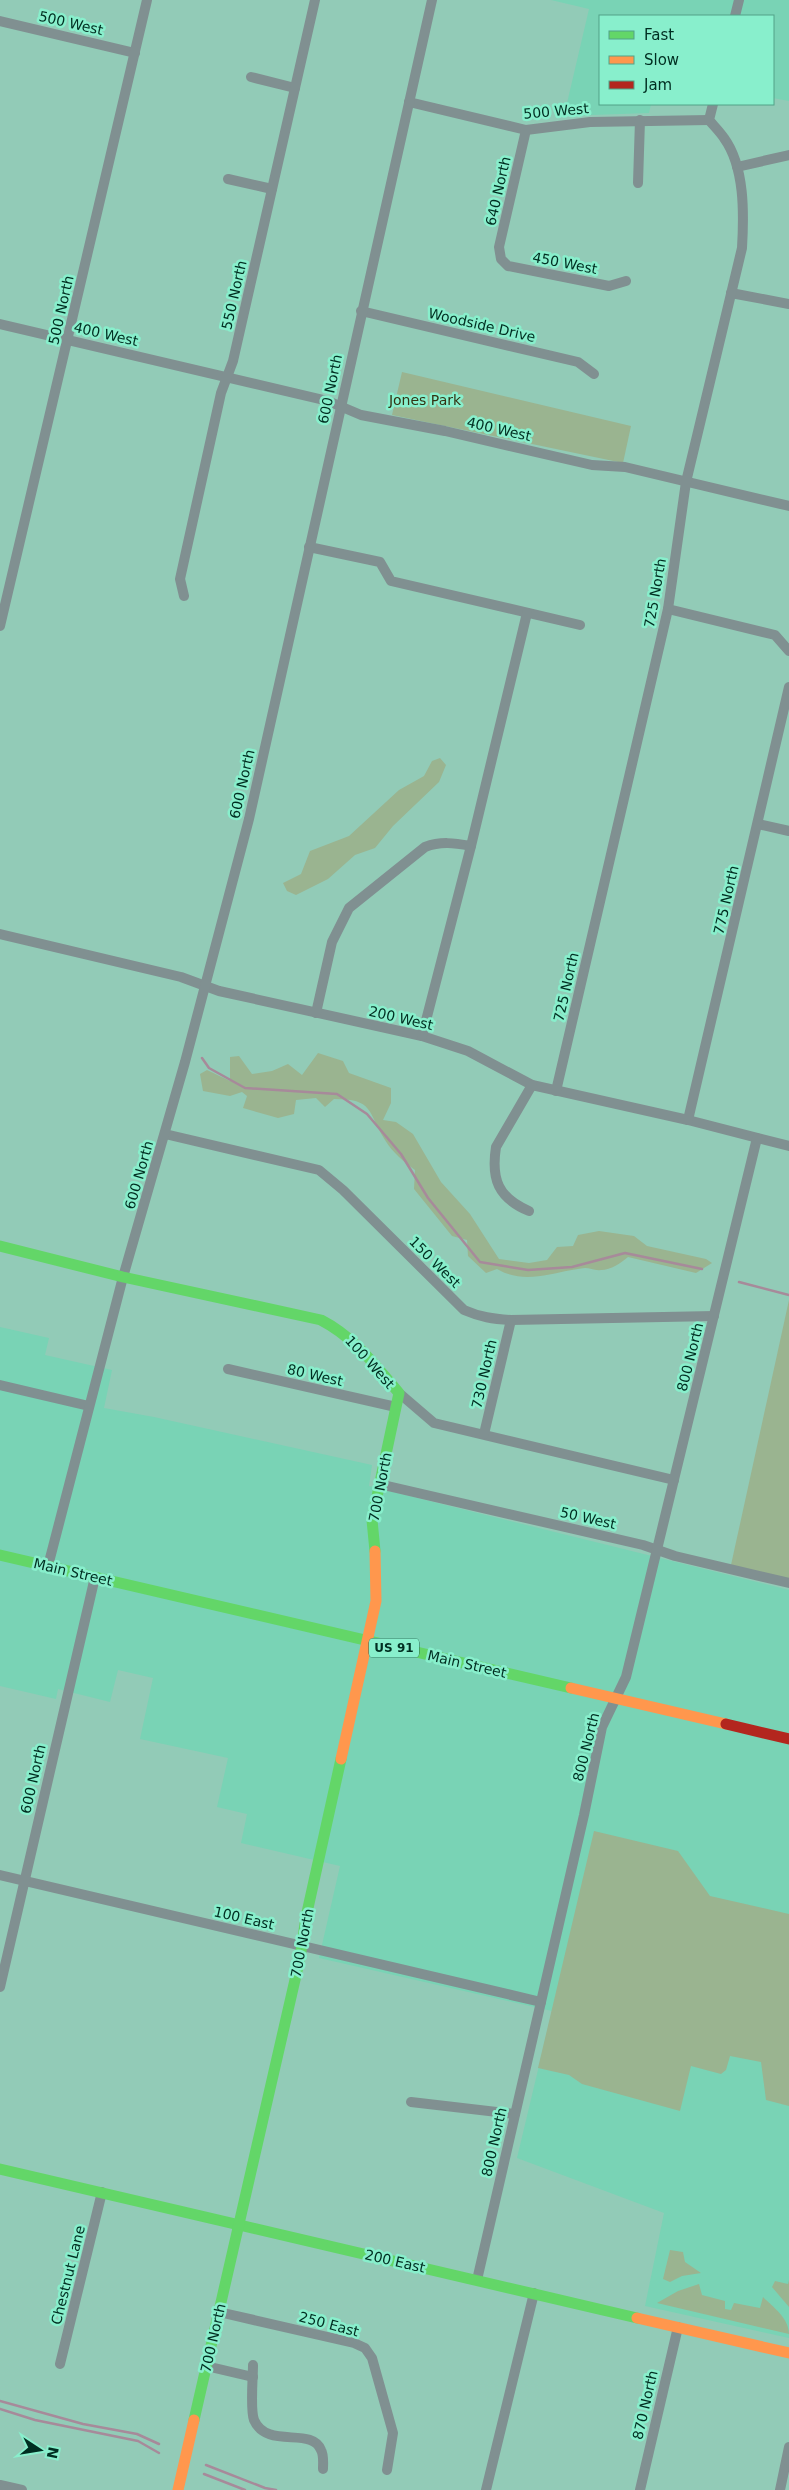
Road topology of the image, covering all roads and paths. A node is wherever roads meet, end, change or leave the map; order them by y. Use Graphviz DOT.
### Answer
graph roads {
  1 [pos="147,0"];
  2 [pos="315,0"];
  3 [pos="432,0"];
  4 [pos="739,0"];
  5 [pos="735,15"];
  6 [pos="0,21"];
  7 [pos="135,52"];
  8 [pos="251,77"];
  9 [pos="295,88"];
  10 [pos="409,102"];
  11 [pos="713,105"];
  12 [pos="640,120"];
  13 [pos="709,120"];
  14 [pos="526,130"];
  15 [pos="789,155"];
  16 [pos="737,167"];
  17 [pos="228,179"];
  18 [pos="638,183"];
  19 [pos="272,190"];
  20 [pos="501,259"];
  21 [pos="626,281"];
  22 [pos="731,294"];
  23 [pos="789,304"];
  24 [pos="361,311"];
  25 [pos="0,324"];
  26 [pos="68,339"];
  27 [pos="594,374"];
  28 [pos="227,376"];
  29 [pos="340,406"];
  30 [pos="686,482"];
  31 [pos="789,506"];
  32 [pos="309,547"];
  33 [pos="184,596"];
  34 [pos="668,609"];
  35 [pos="527,613"];
  36 [pos="580,625"];
  37 [pos="0,626"];
  38 [pos="789,650"];
  39 [pos="789,687"];
  40 [pos="758,824"];
  41 [pos="789,831"];
  42 [pos="471,846"];
  43 [pos="0,934"];
  44 [pos="206,987"];
  45 [pos="316,1013"];
  46 [pos="422,1036"];
  47 [pos="532,1085"];
  48 [pos="556,1091"];
  49 [pos="688,1120"];
  50 [pos="165,1134"];
  51 [pos="756,1138"];
  52 [pos="789,1146"];
  53 [pos="529,1211"];
  54 [pos="0,1246"];
  55 [pos="123,1276"];
  56 [pos="714,1316"];
  57 [pos="510,1320"];
  58 [pos="228,1369"];
  59 [pos="0,1385"];
  60 [pos="399,1392"];
  61 [pos="89,1406"];
  62 [pos="396,1407"];
  63 [pos="484,1434"];
  64 [pos="674,1480"];
  65 [pos="379,1484"];
  66 [pos="658,1550"];
  67 [pos="0,1555"];
  68 [pos="48,1566"];
  69 [pos="95,1577"];
  70 [pos="789,1583"];
  71 [pos="366,1642"];
  72 [pos="614,1699"];
  73 [pos="789,1739"];
  74 [pos="0,1875"];
  75 [pos="25,1880"];
  76 [pos="302,1946"];
  77 [pos="0,1987"];
  78 [pos="541,2002"];
  79 [pos="411,2102"];
  80 [pos="515,2114"];
  81 [pos="0,2169"];
  82 [pos="102,2192"];
  83 [pos="239,2224"];
  84 [pos="477,2280"];
  85 [pos="534,2293"];
  86 [pos="219,2312"];
  87 [pos="678,2327"];
  88 [pos="789,2354"];
  89 [pos="60,2364"];
  90 [pos="253,2365"];
  91 [pos="206,2366"];
  92 [pos="253,2377"];
  93 [pos="789,2447"];
  94 [pos="323,2469"];
  95 [pos="387,2470"];
  96 [pos="0,2485"];
  97 [pos="22,2490"];
  98 [pos="178,2490"];
  99 [pos="486,2490"];
  100 [pos="640,2490"];
  101 [pos="780,2490"];
  1 -- 7 [label="street, 500 North"];
  2 -- 9 [label="street, 550 North"];
  3 -- 10 [label="street, 600 North"];
  4 -- 5 [label="street"];
  6 -- 7 [label="street, 500 West"];
  7 -- 26 [label="street, 500 North"];
  8 -- 9 [label="street"];
  9 -- 19 [label="street, 550 North"];
  10 -- 14 [label="street, 500 West"];
  10 -- 24 [label="street, 600 North"];
  11 -- 13 [label="street"];
  12 -- 13 [label="street, 500 West"];
  12 -- 14 [label="street, 500 West"];
  12 -- 18 [label="street"];
  13 -- 16 [label="street, 725 North"];
  14 -- 20 [label="street, 640 North"];
  15 -- 16 [label="street"];
  16 -- 22 [label="street, 725 North"];
  17 -- 19 [label="street"];
  19 -- 28 [label="street, 550 North"];
  20 -- 21 [label="street, 450 West"];
  22 -- 23 [label="street"];
  22 -- 30 [label="street, 725 North"];
  24 -- 27 [label="street, Woodside Drive"];
  24 -- 29 [label="street, 600 North"];
  25 -- 26 [label="street, 400 West"];
  26 -- 28 [label="street, 400 West"];
  26 -- 37 [label="street, 500 North"];
  28 -- 29 [label="street, 400 West"];
  28 -- 33 [label="street, 550 North"];
  29 -- 30 [label="street, 400 West"];
  29 -- 32 [label="street, 600 North"];
  30 -- 31 [label="street, 400 West"];
  30 -- 34 [label="street, 725 North"];
  32 -- 35 [label="street"];
  32 -- 44 [label="street, 600 North"];
  34 -- 38 [label="street"];
  34 -- 48 [label="street, 725 North"];
  35 -- 36 [label="street"];
  35 -- 42 [label="street"];
  39 -- 40 [label="street, 775 North"];
  40 -- 41 [label="street"];
  40 -- 49 [label="street, 775 North"];
  42 -- 45 [label="street"];
  42 -- 46 [label="street"];
  43 -- 44 [label="street, 200 West"];
  44 -- 45 [label="street, 200 West"];
  44 -- 50 [label="street, 600 North"];
  45 -- 46 [label="street, 200 West"];
  46 -- 47 [label="street, 200 West"];
  47 -- 48 [label="street, 200 West"];
  47 -- 53 [label="street"];
  48 -- 49 [label="street, 200 West"];
  49 -- 51 [label="street, 200 West"];
  50 -- 55 [label="street, 600 North"];
  50 -- 57 [label="street, 150 West"];
  51 -- 52 [label="street, 200 West"];
  51 -- 56 [label="street, 800 North"];
  54 -- 55 [label="main road, 100 West"];
  55 -- 60 [label="main road, 100 West"];
  55 -- 61 [label="street, 600 North"];
  56 -- 57 [label="street, 150 West"];
  56 -- 64 [label="street, 800 North"];
  57 -- 63 [label="street, 730 North"];
  58 -- 62 [label="street, 80 West"];
  59 -- 61 [label="street"];
  60 -- 62 [label="main road, 700 North"];
  60 -- 63 [label="street, 100 West"];
  61 -- 68 [label="street, 600 North"];
  62 -- 65 [label="main road, 700 North"];
  63 -- 64 [label="street, 100 West"];
  64 -- 66 [label="street, 800 North"];
  65 -- 66 [label="street, 50 West"];
  65 -- 71 [label="main road, 700 North"];
  66 -- 70 [label="street, 50 West"];
  66 -- 72 [label="street, 800 North"];
  67 -- 68 [label="main road, Main Street / US 91"];
  68 -- 69 [label="main road, Main Street / US 91"];
  69 -- 71 [label="main road, Main Street / US 91"];
  69 -- 75 [label="street, 600 North"];
  71 -- 72 [label="main road, Main Street / US 91"];
  71 -- 76 [label="main road, 700 North"];
  72 -- 73 [label="main road, Main Street / US 91"];
  72 -- 78 [label="street, 800 North"];
  74 -- 75 [label="street, 100 East"];
  75 -- 76 [label="street, 100 East"];
  75 -- 77 [label="street, 600 North"];
  76 -- 78 [label="street, 100 East"];
  76 -- 83 [label="main road, 700 North"];
  78 -- 80 [label="street, 800 North"];
  79 -- 80 [label="street"];
  80 -- 84 [label="street, 800 North"];
  81 -- 82 [label="main road, 200 East"];
  82 -- 83 [label="main road, 200 East"];
  82 -- 89 [label="street, Chestnut Lane"];
  83 -- 84 [label="main road, 200 East"];
  83 -- 86 [label="main road, 700 North"];
  84 -- 85 [label="main road, 200 East"];
  85 -- 87 [label="main road, 200 East"];
  85 -- 99 [label="street"];
  86 -- 91 [label="main road, 700 North"];
  86 -- 95 [label="street, 250 East"];
  87 -- 88 [label="main road, 200 East"];
  87 -- 100 [label="street, 870 North"];
  90 -- 92 [label="street"];
  91 -- 92 [label="street"];
  91 -- 98 [label="main road, 700 North"];
  92 -- 94 [label="street"];
  93 -- 101 [label="street"];
  96 -- 97 [label="street"];
}
